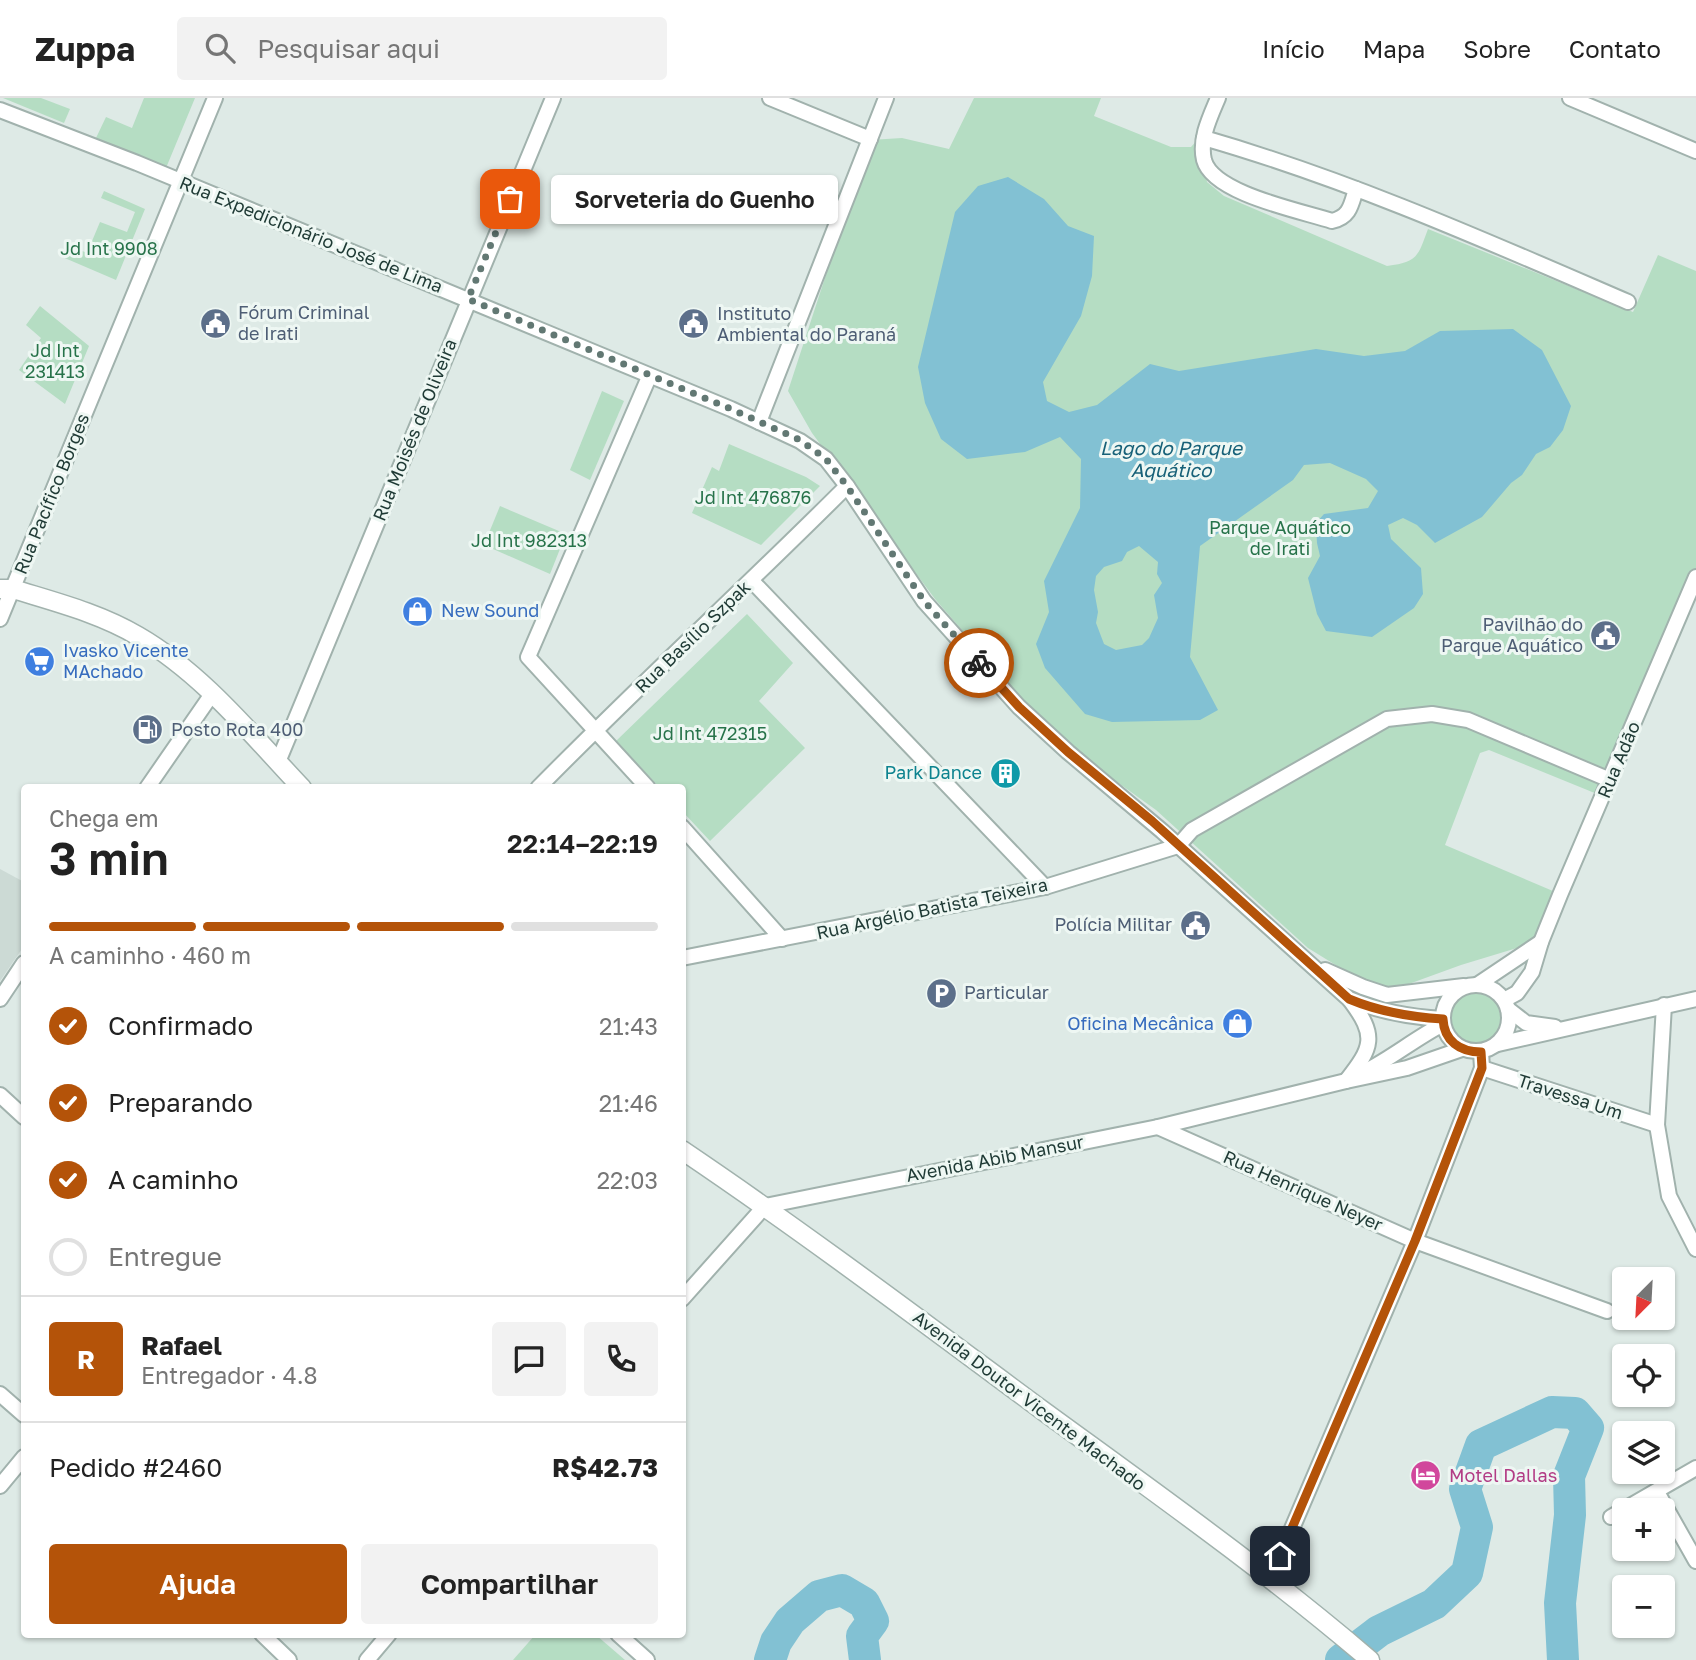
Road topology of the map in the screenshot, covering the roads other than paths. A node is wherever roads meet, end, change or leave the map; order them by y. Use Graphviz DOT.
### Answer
graph roads {
  1 [pos="215,98"];
  2 [pos="553,98"];
  3 [pos="770,98"];
  4 [pos="886,98"];
  5 [pos="1218,98"];
  6 [pos="1570,98"];
  7 [pos="0,110"];
  8 [pos="1204,138"];
  9 [pos="870,139"];
  10 [pos="1696,151"];
  11 [pos="181,182"];
  12 [pos="1356,189"];
  13 [pos="468,299"];
  14 [pos="1628,302"];
  15 [pos="649,377"];
  16 [pos="759,422"];
  17 [pos="847,486"];
  18 [pos="1696,577"];
  19 [pos="752,581"];
  20 [pos="6,589"];
  21 [pos="0,619"];
  22 [pos="212,694"];
  23 [pos="597,729"];
  24 [pos="278,762"];
  25 [pos="1610,780"];
  26 [pos="150,784"];
  27 [pos="298,784"];
  28 [pos="542,784"];
  29 [pos="645,784"];
  30 [pos="686,831"];
  31 [pos="1178,846"];
  32 [pos="1045,887"];
  33 [pos="782,939"];
  34 [pos="1541,942"];
  35 [pos="686,957"];
  36 [pos="1305,959"];
  37 [pos="21,968"];
  38 [pos="1472,986"];
  39 [pos="0,999"];
  40 [pos="1349,999"];
  41 [pos="1696,999"];
  42 [pos="1506,1004"];
  43 [pos="1664,1005"];
  44 [pos="1443,1022"];
  45 [pos="1566,1029"];
  46 [pos="1498,1044"];
  47 [pos="1462,1049"];
  48 [pos="1481,1052"];
  49 [pos="1482,1068"];
  50 [pos="1346,1080"];
  51 [pos="0,1095"];
  52 [pos="21,1114"];
  53 [pos="1657,1125"];
  54 [pos="1158,1127"];
  55 [pos="686,1153"];
  56 [pos="765,1206"];
  57 [pos="1415,1241"];
  58 [pos="1696,1249"];
  59 [pos="686,1295"];
  60 [pos="1608,1311"];
  61 [pos="0,1394"];
  62 [pos="21,1412"];
  63 [pos="21,1461"];
  64 [pos="1696,1468"];
  65 [pos="0,1486"];
  66 [pos="1657,1492"];
  67 [pos="1611,1517"];
  68 [pos="1696,1561"];
  69 [pos="1270,1580"];
  70 [pos="266,1638"];
  71 [pos="386,1638"];
  72 [pos="622,1638"];
  73 [pos="289,1660"];
  74 [pos="367,1660"];
  75 [pos="647,1660"];
  76 [pos="1370,1660"];
  1 -- 11 [label="street, Rua Pacífico Borges"];
  2 -- 13 [label="street, Rua Moisés de Oliveira"];
  3 -- 9 [label="street"];
  4 -- 9 [label="street"];
  5 -- 8 [label="street"];
  6 -- 10 [label="street"];
  7 -- 11 [label="street, Rua Expedicionário José de Lima"];
  8 -- 12 [label="street"];
  8 -- 12 [label="street"];
  9 -- 16 [label="street"];
  11 -- 13 [label="street, Rua Expedicionário José de Lima"];
  11 -- 20 [label="street, Rua Pacífico Borges"];
  12 -- 14 [label="street"];
  13 -- 15 [label="street, Rua Expedicionário José de Lima"];
  13 -- 24 [label="street, Rua Moisés de Oliveira"];
  15 -- 16 [label="street, Rua Expedicionário José de Lima"];
  15 -- 23 [label="street"];
  16 -- 17 [label="street, Rua Expedicionário José de Lima"];
  17 -- 19 [label="street, Rua Basílio Szpak"];
  17 -- 31 [label="street, Rua Expedicionário José de Lima"];
  18 -- 25 [label="street, Rua Adão"];
  19 -- 23 [label="street, Rua Basílio Szpak"];
  19 -- 32 [label="street"];
  20 -- 21 [label="street, Rua Pacífico Borges"];
  20 -- 22 [label="street"];
  22 -- 24 [label="street"];
  22 -- 26 [label="street"];
  23 -- 28 [label="street, Rua Basílio Szpak"];
  23 -- 29 [label="street"];
  24 -- 27 [label="street"];
  25 -- 31 [label="street"];
  25 -- 34 [label="street, Rua Adão"];
  30 -- 33 [label="street"];
  31 -- 32 [label="street, Rua Argélio Batista Teixeira"];
  31 -- 36 [label="street, Rua Expedicionário José de Lima"];
  32 -- 33 [label="street, Rua Argélio Batista Teixeira"];
  33 -- 35 [label="street, Rua Argélio Batista Teixeira"];
  34 -- 38 [label="street"];
  34 -- 42 [label="street, Rua Adão"];
  36 -- 38 [label="street, Rua Expedicionário José de Lima"];
  36 -- 40 [label="street, Rua Expedicionário José de Lima"];
  37 -- 39 [label="street"];
  38 -- 42 [label="street"];
  38 -- 44 [label="street"];
  40 -- 44 [label="street, Rua Expedicionário José de Lima"];
  40 -- 50 [label="street"];
  41 -- 43 [label="street"];
  42 -- 45 [label="street"];
  42 -- 46 [label="street"];
  43 -- 45 [label="street"];
  43 -- 53 [label="street"];
  44 -- 47 [label="street"];
  44 -- 50 [label="street, Avenida Abib Mansur"];
  45 -- 46 [label="street"];
  46 -- 48 [label="street"];
  47 -- 48 [label="street"];
  47 -- 50 [label="street, Avenida Abib Mansur"];
  48 -- 49 [label="street"];
  49 -- 53 [label="street, Travessa Um"];
  49 -- 57 [label="street"];
  50 -- 54 [label="street, Avenida Abib Mansur"];
  51 -- 52 [label="street"];
  53 -- 58 [label="street"];
  54 -- 56 [label="street, Avenida Abib Mansur"];
  54 -- 57 [label="street, Rua Henrique Neyer"];
  55 -- 56 [label="street, Avenida Doutor Vicente Machado"];
  56 -- 59 [label="street"];
  56 -- 69 [label="street, Avenida Doutor Vicente Machado"];
  57 -- 60 [label="street, Rua Henrique Neyer"];
  57 -- 69 [label="street"];
  61 -- 62 [label="street"];
  63 -- 65 [label="street"];
  64 -- 66 [label="street"];
  66 -- 67 [label="street"];
  66 -- 68 [label="street"];
  69 -- 76 [label="street, Avenida Doutor Vicente Machado"];
  70 -- 73 [label="street"];
  71 -- 74 [label="street"];
  72 -- 75 [label="street"];
}
